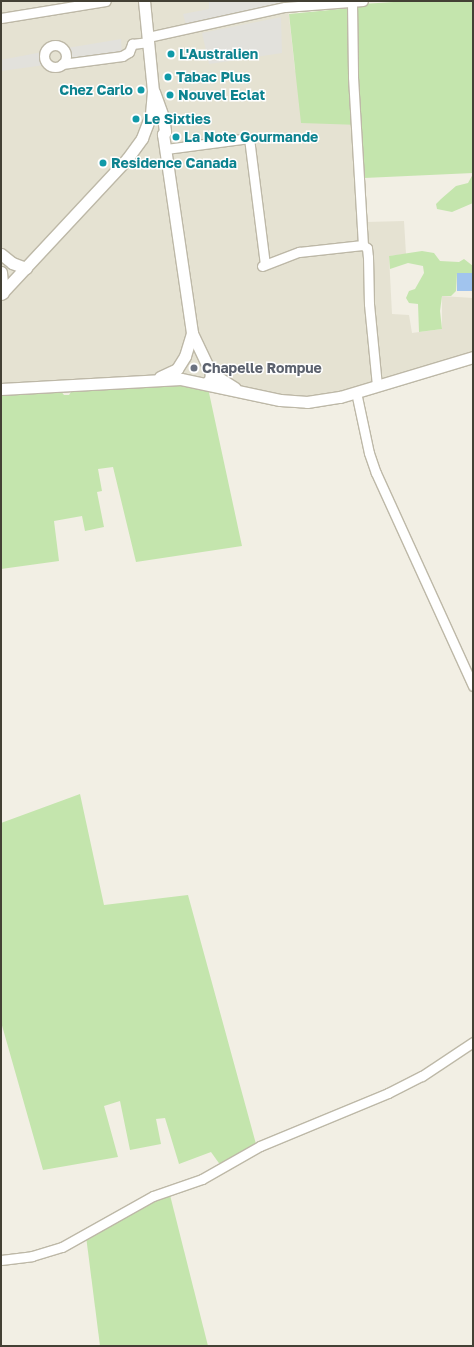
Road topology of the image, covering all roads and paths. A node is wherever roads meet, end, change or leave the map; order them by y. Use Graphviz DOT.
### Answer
graph roads {
  1 [pos="106,1"];
  2 [pos="144,1"];
  3 [pos="357,1"];
  4 [pos="1,18"];
  5 [pos="149,39"];
  6 [pos="62,64"];
  7 [pos="154,91"];
  8 [pos="145,130"];
  9 [pos="163,134"];
  10 [pos="166,149"];
  11 [pos="363,245"];
  12 [pos="1,254"];
  13 [pos="26,268"];
  14 [pos="1,272"];
  15 [pos="2,293"];
  16 [pos="192,333"];
  17 [pos="185,356"];
  18 [pos="201,356"];
  19 [pos="473,357"];
  20 [pos="211,373"];
  21 [pos="179,374"];
  22 [pos="205,384"];
  23 [pos="377,386"];
  24 [pos="1,389"];
  25 [pos="241,391"];
  26 [pos="356,392"];
  27 [pos="473,686"];
  28 [pos="473,1042"];
  29 [pos="1,1260"];
  1 -- 4 [label="street"];
  2 -- 5 [label="street"];
  3 -- 5 [label="street"];
  3 -- 11 [label="street"];
  5 -- 6 [label="street"];
  5 -- 7 [label="street"];
  7 -- 8 [label="street"];
  7 -- 9 [label="street"];
  8 -- 9 [label="street"];
  8 -- 13 [label="street"];
  9 -- 10 [label="street"];
  10 -- 11 [label="street"];
  10 -- 16 [label="street"];
  11 -- 23 [label="street"];
  12 -- 13 [label="street"];
  13 -- 15 [label="street"];
  14 -- 15 [label="street"];
  16 -- 17 [label="street"];
  16 -- 18 [label="street"];
  17 -- 18 [label="street"];
  17 -- 21 [label="street"];
  18 -- 20 [label="street"];
  19 -- 23 [label="street"];
  20 -- 22 [label="street"];
  20 -- 25 [label="street"];
  21 -- 22 [label="street"];
  21 -- 24 [label="street"];
  22 -- 25 [label="street"];
  23 -- 26 [label="street"];
  25 -- 26 [label="street"];
  26 -- 27 [label="street"];
  28 -- 29 [label="street"];
}
